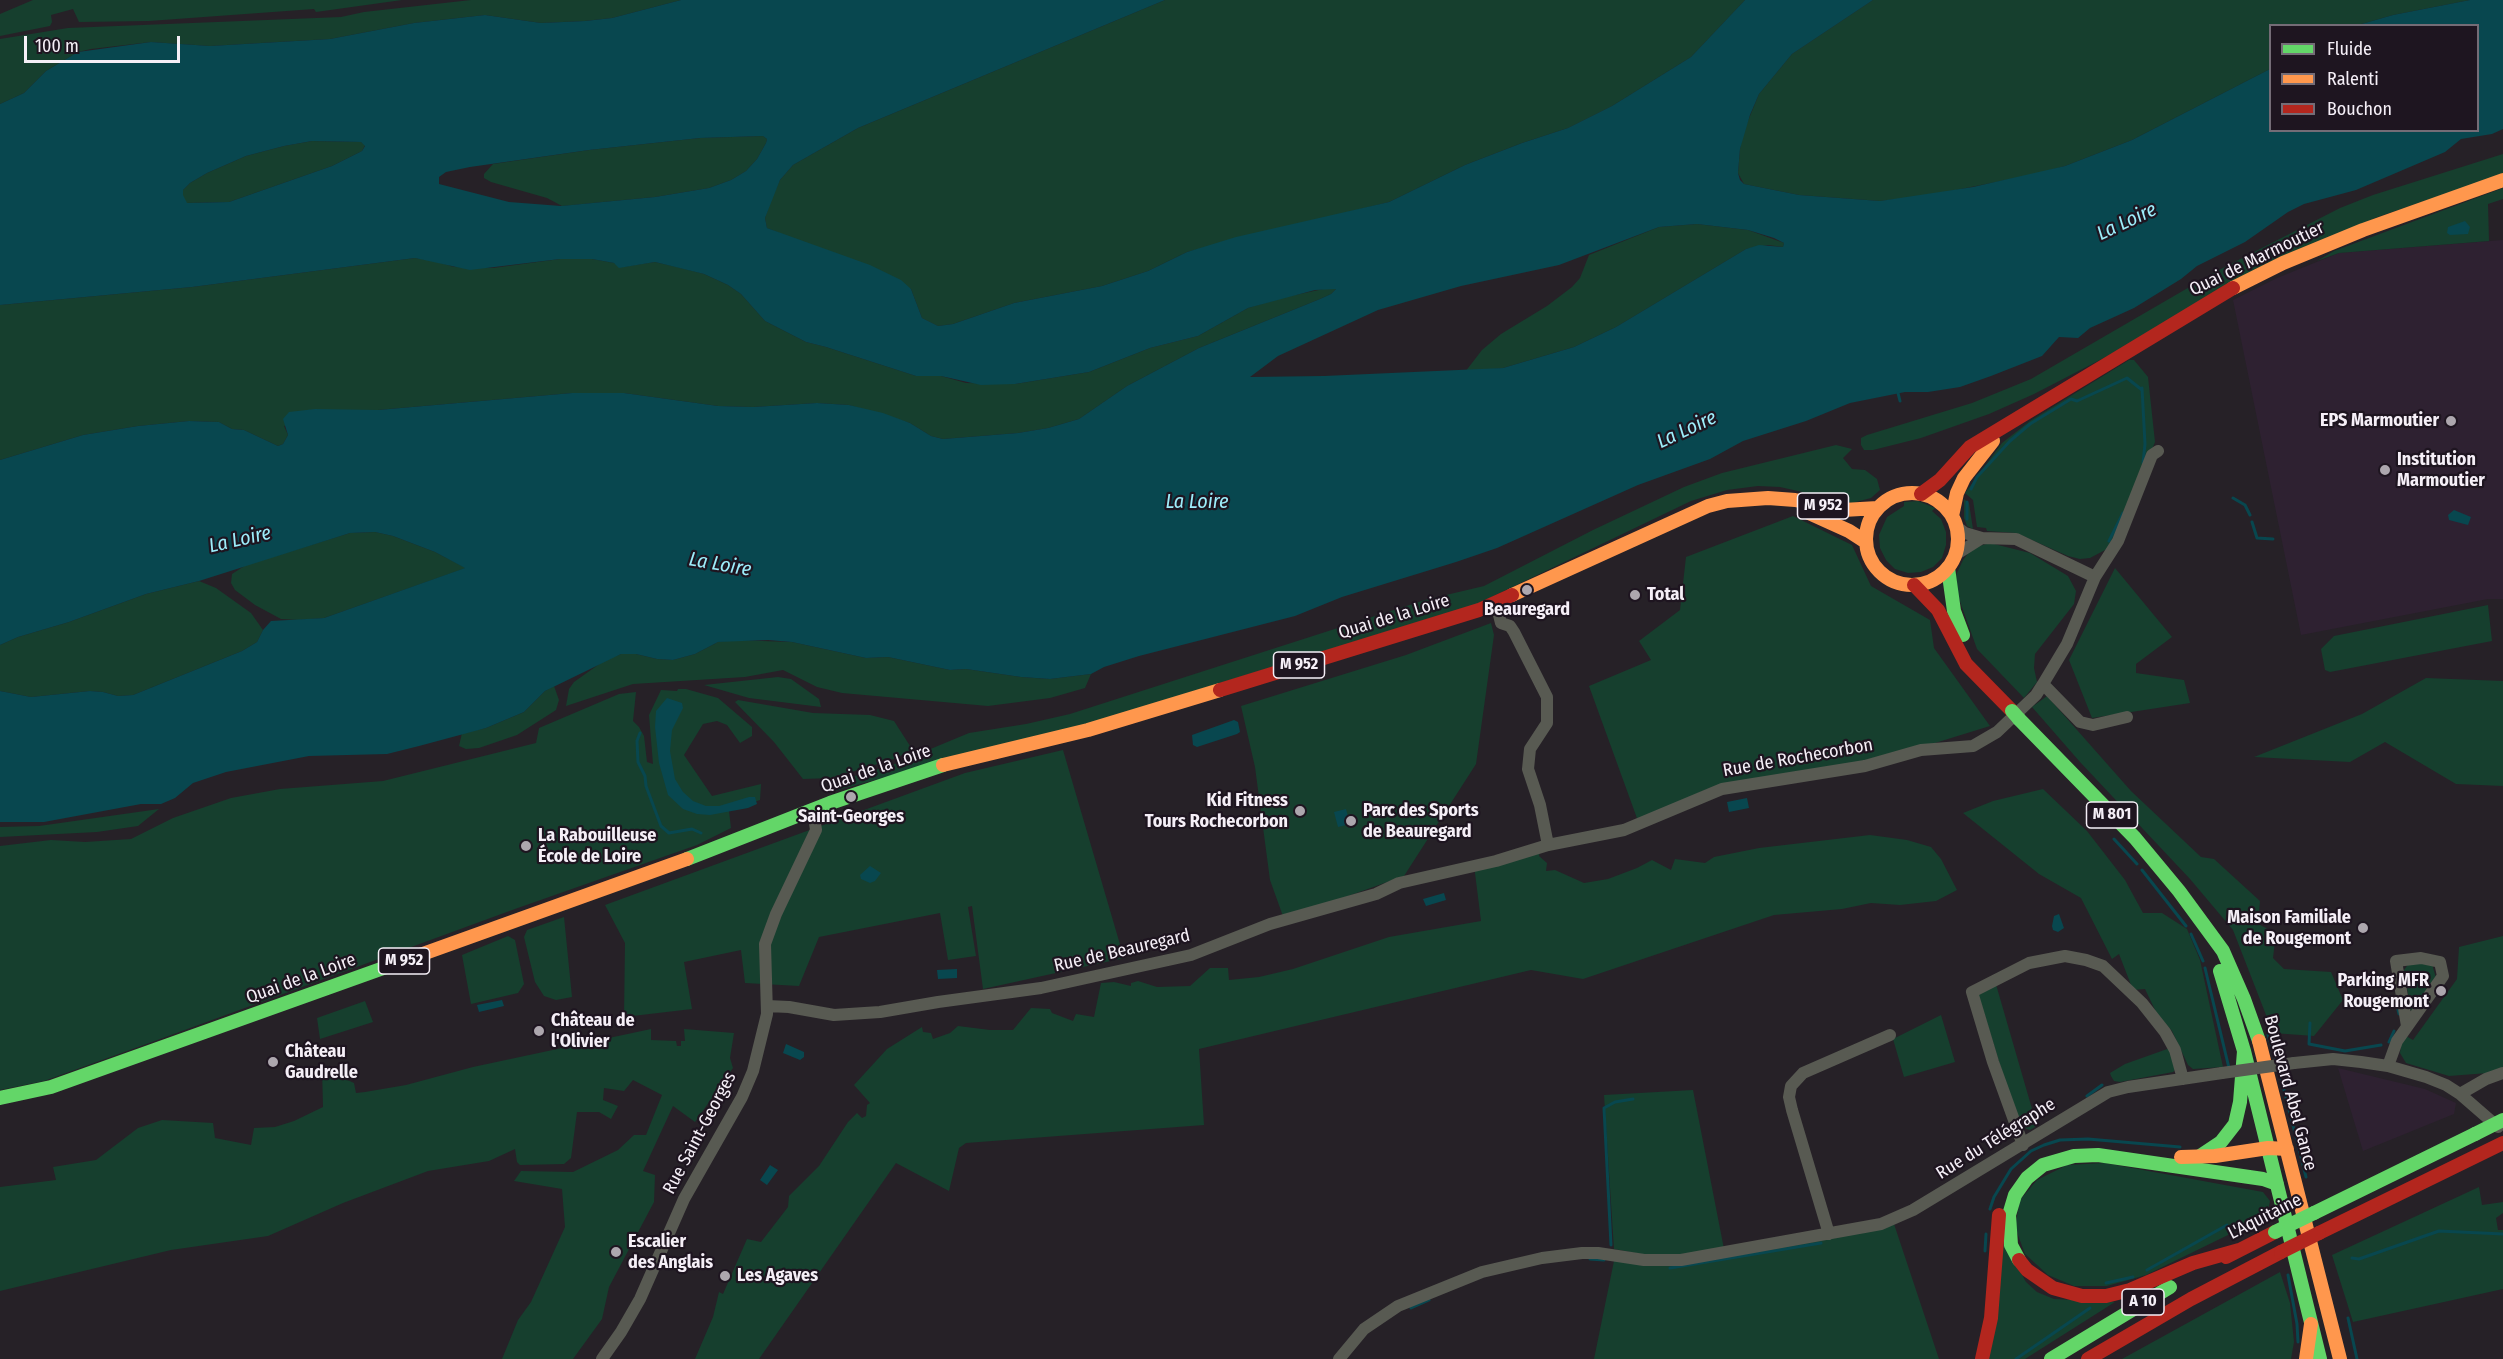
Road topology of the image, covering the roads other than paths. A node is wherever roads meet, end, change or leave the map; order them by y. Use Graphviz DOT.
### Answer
graph roads {
  1 [pos="2503,180"];
  2 [pos="2012,422"];
  3 [pos="2158,451"];
  4 [pos="1921,494"];
  5 [pos="1768,498"];
  6 [pos="1878,508"];
  7 [pos="1954,522"];
  8 [pos="1982,538"];
  9 [pos="1866,542"];
  10 [pos="1955,555"];
  11 [pos="1948,568"];
  12 [pos="2095,577"];
  13 [pos="1914,585"];
  14 [pos="1496,603"];
  15 [pos="2043,684"];
  16 [pos="1997,696"];
  17 [pos="2127,717"];
  18 [pos="813,810"];
  19 [pos="1546,846"];
  20 [pos="2198,916"];
  21 [pos="767,1006"];
  22 [pos="2407,1026"];
  23 [pos="1890,1035"];
  24 [pos="2244,1051"];
  25 [pos="2388,1066"];
  26 [pos="2503,1073"];
  27 [pos="2183,1079"];
  28 [pos="2460,1094"];
  29 [pos="0,1098"];
  30 [pos="2503,1120"];
  31 [pos="2503,1131"];
  32 [pos="2023,1145"];
  33 [pos="2498,1145"];
  34 [pos="2287,1149"];
  35 [pos="2270,1153"];
  36 [pos="2200,1156"];
  37 [pos="2216,1172"];
  38 [pos="2277,1184"];
  39 [pos="1829,1234"];
  40 [pos="2239,1250"];
  41 [pos="2311,1324"];
  42 [pos="2135,1330"];
  43 [pos="602,1359"];
  44 [pos="1339,1359"];
  45 [pos="1982,1359"];
  46 [pos="2051,1359"];
  47 [pos="2088,1359"];
  48 [pos="2103,1359"];
  49 [pos="2306,1359"];
  50 [pos="2319,1359"];
  51 [pos="2340,1359"];
  1 -- 2 [label="main road, Quai de Marmoutier"];
  2 -- 4 [label="main road, Quai de Marmoutier"];
  2 -- 7 [label="main road, Quai de Marmoutier"];
  3 -- 12 [label="street, Rue de Rochecorbon"];
  4 -- 6 [label="main road"];
  4 -- 7 [label="main road"];
  5 -- 6 [label="main road, M 952"];
  5 -- 9 [label="main road, M 952"];
  5 -- 14 [label="main road, Quai de la Loire / M 952"];
  6 -- 9 [label="main road"];
  7 -- 8 [label="street"];
  7 -- 10 [label="main road"];
  8 -- 10 [label="street"];
  8 -- 12 [label="street"];
  9 -- 13 [label="main road"];
  10 -- 11 [label="main road"];
  11 -- 13 [label="main road"];
  11 -- 16 [label="main road, Boulevard Abel Gance / M 801"];
  12 -- 15 [label="street, Rue de Rochecorbon"];
  13 -- 16 [label="main road, Boulevard Abel Gance / M 801"];
  14 -- 18 [label="main road, Quai de la Loire / M 952"];
  14 -- 19 [label="street"];
  15 -- 17 [label="street"];
  15 -- 19 [label="street, Rue de Rochecorbon"];
  16 -- 20 [label="main road, Boulevard Abel Gance / M 801"];
  18 -- 21 [label="street, Rue Saint-Georges"];
  18 -- 29 [label="main road, Quai de la Loire / M 952"];
  19 -- 21 [label="street, Rue de Beauregard"];
  20 -- 24 [label="main road, Boulevard Abel Gance / M 801"];
  20 -- 34 [label="main road, Boulevard Abel Gance / M 801"];
  21 -- 43 [label="street, Rue Saint-Georges"];
  22 -- 22 [label="street"];
  22 -- 25 [label="street"];
  23 -- 39 [label="street"];
  24 -- 35 [label="main road, Boulevard Abel Gance / M 801"];
  24 -- 36 [label="main road"];
  25 -- 27 [label="street, Rue du Télégraphe, bridge"];
  25 -- 28 [label="street, Rue du Télégraphe"];
  26 -- 28 [label="street"];
  27 -- 32 [label="street, Rue du Télégraphe"];
  27 -- 32 [label="street"];
  28 -- 31 [label="street, Rue du Télégraphe"];
  30 -- 40 [label="main road, L'Aquitaine / A 10, bridge"];
  32 -- 39 [label="street, Rue du Télégraphe"];
  33 -- 42 [label="main road, A 10, bridge"];
  34 -- 35 [label="main road"];
  34 -- 51 [label="main road, Boulevard Abel Gance / M 801"];
  35 -- 36 [label="main road"];
  35 -- 37 [label="main road"];
  35 -- 38 [label="main road, Boulevard Abel Gance / M 801"];
  36 -- 45 [label="main road"];
  37 -- 38 [label="main road"];
  37 -- 40 [label="main road"];
  38 -- 41 [label="main road, Boulevard Abel Gance / M 801"];
  39 -- 44 [label="street, Rue du Télégraphe"];
  40 -- 46 [label="main road, L'Aquitaine / A 10"];
  41 -- 49 [label="main road"];
  41 -- 50 [label="main road, Boulevard Abel Gance / M 801"];
  42 -- 47 [label="main road, A 10"];
  42 -- 48 [label="main road"];
}
